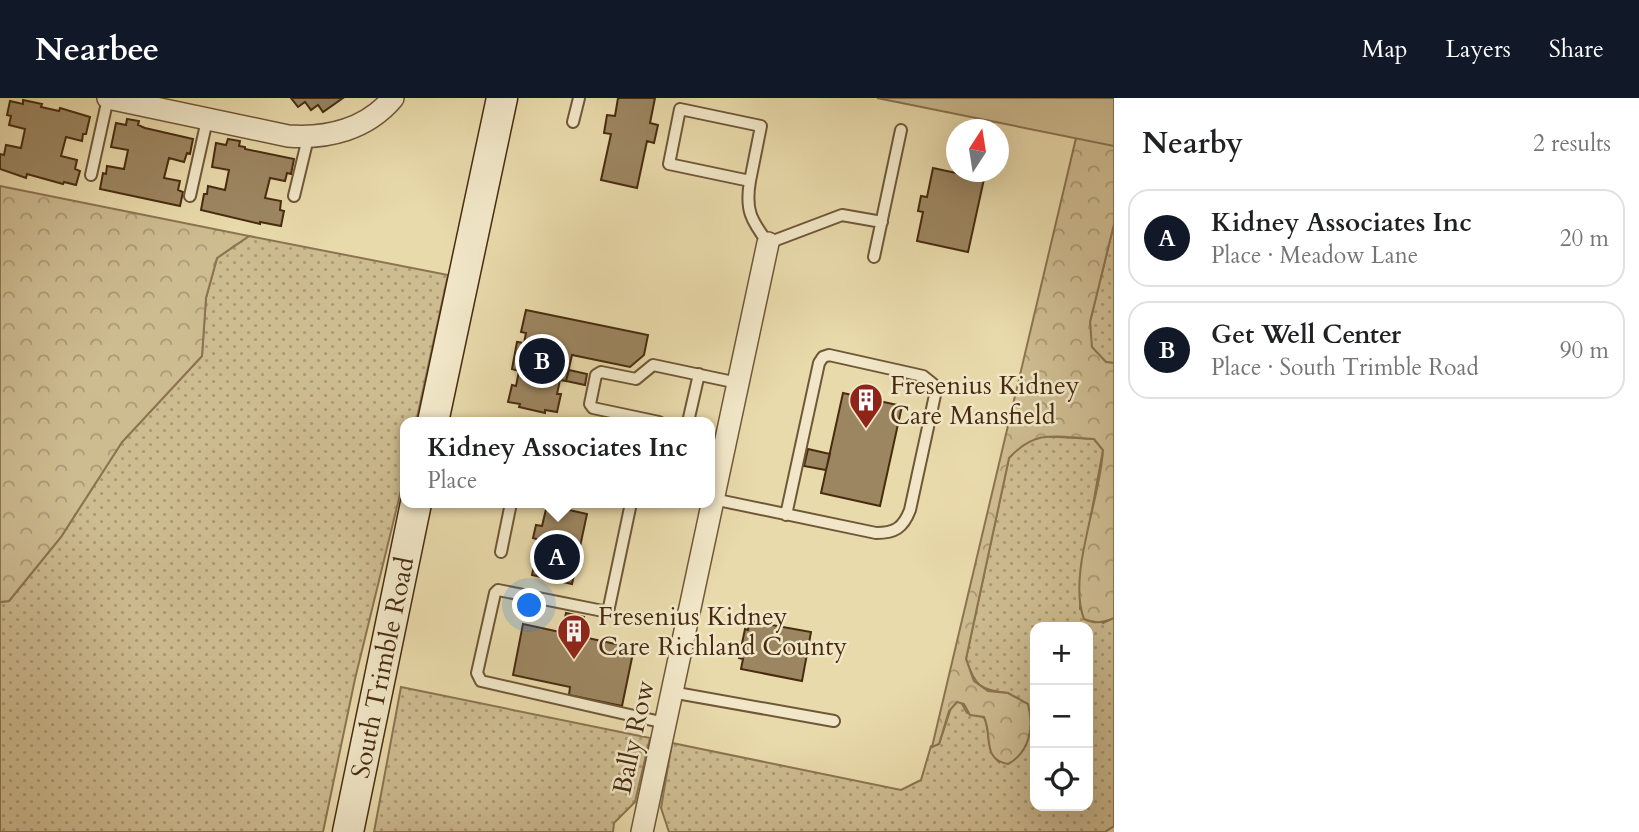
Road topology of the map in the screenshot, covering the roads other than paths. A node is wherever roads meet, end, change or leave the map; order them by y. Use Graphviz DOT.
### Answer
graph roads {
  1 [pos="108,98"];
  2 [pos="393,98"];
  3 [pos="502,98"];
  4 [pos="579,98"];
  5 [pos="681,104"];
  6 [pos="207,120"];
  7 [pos="573,122"];
  8 [pos="901,130"];
  9 [pos="308,138"];
  10 [pos="91,175"];
  11 [pos="750,181"];
  12 [pos="190,196"];
  13 [pos="295,196"];
  14 [pos="881,222"];
  15 [pos="768,243"];
  16 [pos="874,257"];
  17 [pos="699,374"];
  18 [pos="738,383"];
  19 [pos="434,417"];
  20 [pos="635,417"];
  21 [pos="689,417"];
  22 [pos="715,482"];
  23 [pos="715,496"];
  24 [pos="415,508"];
  25 [pos="510,508"];
  26 [pos="630,508"];
  27 [pos="709,508"];
  28 [pos="786,515"];
  29 [pos="501,552"];
  30 [pos="671,692"];
  31 [pos="834,721"];
  32 [pos="665,723"];
  33 [pos="348,832"];
  34 [pos="642,832"];
  1 -- 6 [label="street"];
  1 -- 10 [label="lane"];
  2 -- 9 [label="street"];
  3 -- 19 [label="main road"];
  4 -- 7 [label="lane"];
  5 -- 11 [label="lane"];
  5 -- 11 [label="lane"];
  6 -- 9 [label="street"];
  6 -- 12 [label="lane"];
  8 -- 14 [label="lane"];
  9 -- 13 [label="lane"];
  11 -- 15 [label="lane"];
  14 -- 15 [label="lane"];
  14 -- 16 [label="lane"];
  15 -- 18 [label="street, Bally Row"];
  17 -- 18 [label="lane"];
  17 -- 20 [label="lane"];
  17 -- 21 [label="lane"];
  18 -- 22 [label="street, Bally Row"];
  23 -- 28 [label="lane"];
  24 -- 33 [label="main road, South Trimble Road"];
  25 -- 29 [label="lane"];
  26 -- 32 [label="lane"];
  27 -- 30 [label="street, Bally Row"];
  28 -- 28 [label="lane"];
  30 -- 31 [label="lane"];
  30 -- 32 [label="street, Bally Row"];
  32 -- 34 [label="street, Bally Row"];
}
